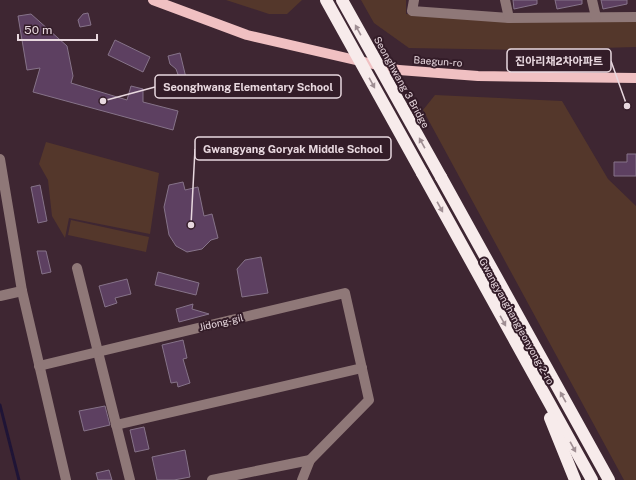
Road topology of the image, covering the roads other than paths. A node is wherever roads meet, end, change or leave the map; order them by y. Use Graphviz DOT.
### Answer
graph roads {
  1 [pos="153,0"];
  2 [pos="326,0"];
  3 [pos="342,0"];
  4 [pos="414,0"];
  5 [pos="505,0"];
  6 [pos="592,0"];
  7 [pos="596,17"];
  8 [pos="636,17"];
  9 [pos="509,18"];
  10 [pos="636,78"];
  11 [pos="0,159"];
  12 [pos="442,177"];
  13 [pos="77,268"];
  14 [pos="22,291"];
  15 [pos="0,296"];
  16 [pos="98,351"];
  17 [pos="39,366"];
  18 [pos="362,368"];
  19 [pos="531,370"];
  20 [pos="116,425"];
  21 [pos="310,460"];
  22 [pos="66,480"];
  23 [pos="130,480"];
  24 [pos="212,480"];
  25 [pos="302,480"];
  26 [pos="575,480"];
  27 [pos="592,480"];
  28 [pos="609,480"];
  1 -- 10 [label="main road, Baegun-ro"];
  2 -- 19 [label="highway, Gwangyanghangjeonyong 2-ro, one-way, bridge"];
  12 -- 3 [label="highway, Seonghwang 3 Bridge, one-way, bridge"];
  4 -- 9 [label="street"];
  5 -- 9 [label="street"];
  6 -- 7 [label="street"];
  7 -- 8 [label="street"];
  7 -- 9 [label="street"];
  11 -- 14 [label="street"];
  28 -- 12 [label="highway, Gwangyanghangjeonyong 2-ro, one-way"];
  13 -- 16 [label="street"];
  14 -- 15 [label="street"];
  14 -- 17 [label="street"];
  16 -- 17 [label="street, Jidong-gil"];
  16 -- 18 [label="street, Jidong-gil"];
  16 -- 20 [label="street"];
  17 -- 22 [label="street"];
  18 -- 20 [label="street"];
  18 -- 21 [label="street"];
  19 -- 26 [label="highway"];
  19 -- 27 [label="highway, Gwangyanghangjeonyong 2-ro, one-way"];
  20 -- 23 [label="street"];
  21 -- 24 [label="street"];
  21 -- 25 [label="street"];
}
